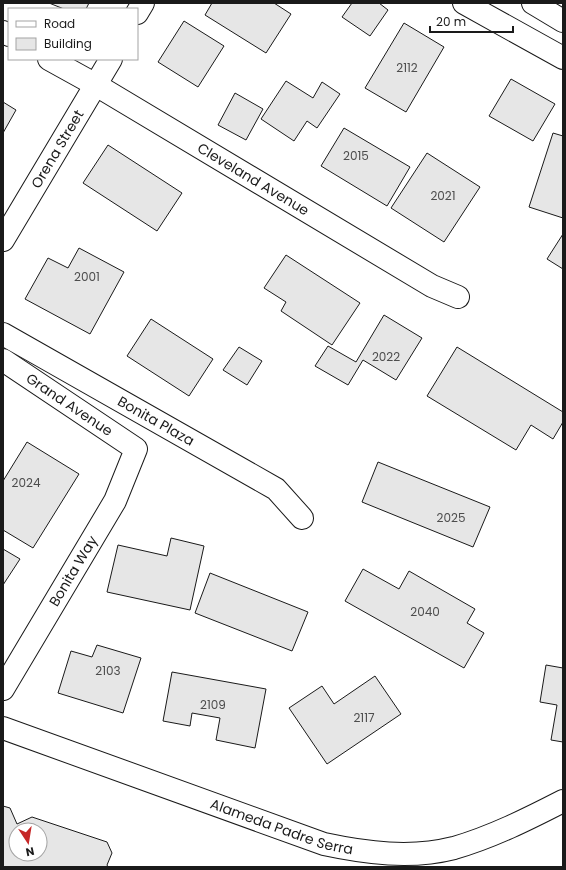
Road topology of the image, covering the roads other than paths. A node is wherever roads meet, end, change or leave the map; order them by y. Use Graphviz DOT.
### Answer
graph roads {
  1 [pos="464,3"];
  2 [pos="533,3"];
  3 [pos="563,21"];
  4 [pos="563,58"];
  5 [pos="51,60"];
  6 [pos="110,60"];
  7 [pos="96,85"];
  8 [pos="3,240"];
  9 [pos="458,297"];
  10 [pos="3,334"];
  11 [pos="3,360"];
  12 [pos="136,449"];
  13 [pos="302,518"];
  14 [pos="3,689"];
  15 [pos="3,728"];
  16 [pos="563,801"];
  1 -- 4 [label="street"];
  2 -- 3 [label="street"];
  5 -- 7 [label="street, Cleveland Avenue"];
  6 -- 7 [label="street, Orena Street"];
  7 -- 8 [label="street, Orena Street"];
  7 -- 9 [label="street, Cleveland Avenue"];
  10 -- 13 [label="street, Bonita Plaza"];
  11 -- 12 [label="street, Grand Avenue"];
  12 -- 14 [label="street, Bonita Way"];
  15 -- 16 [label="street, Alameda Padre Serra"];
}
